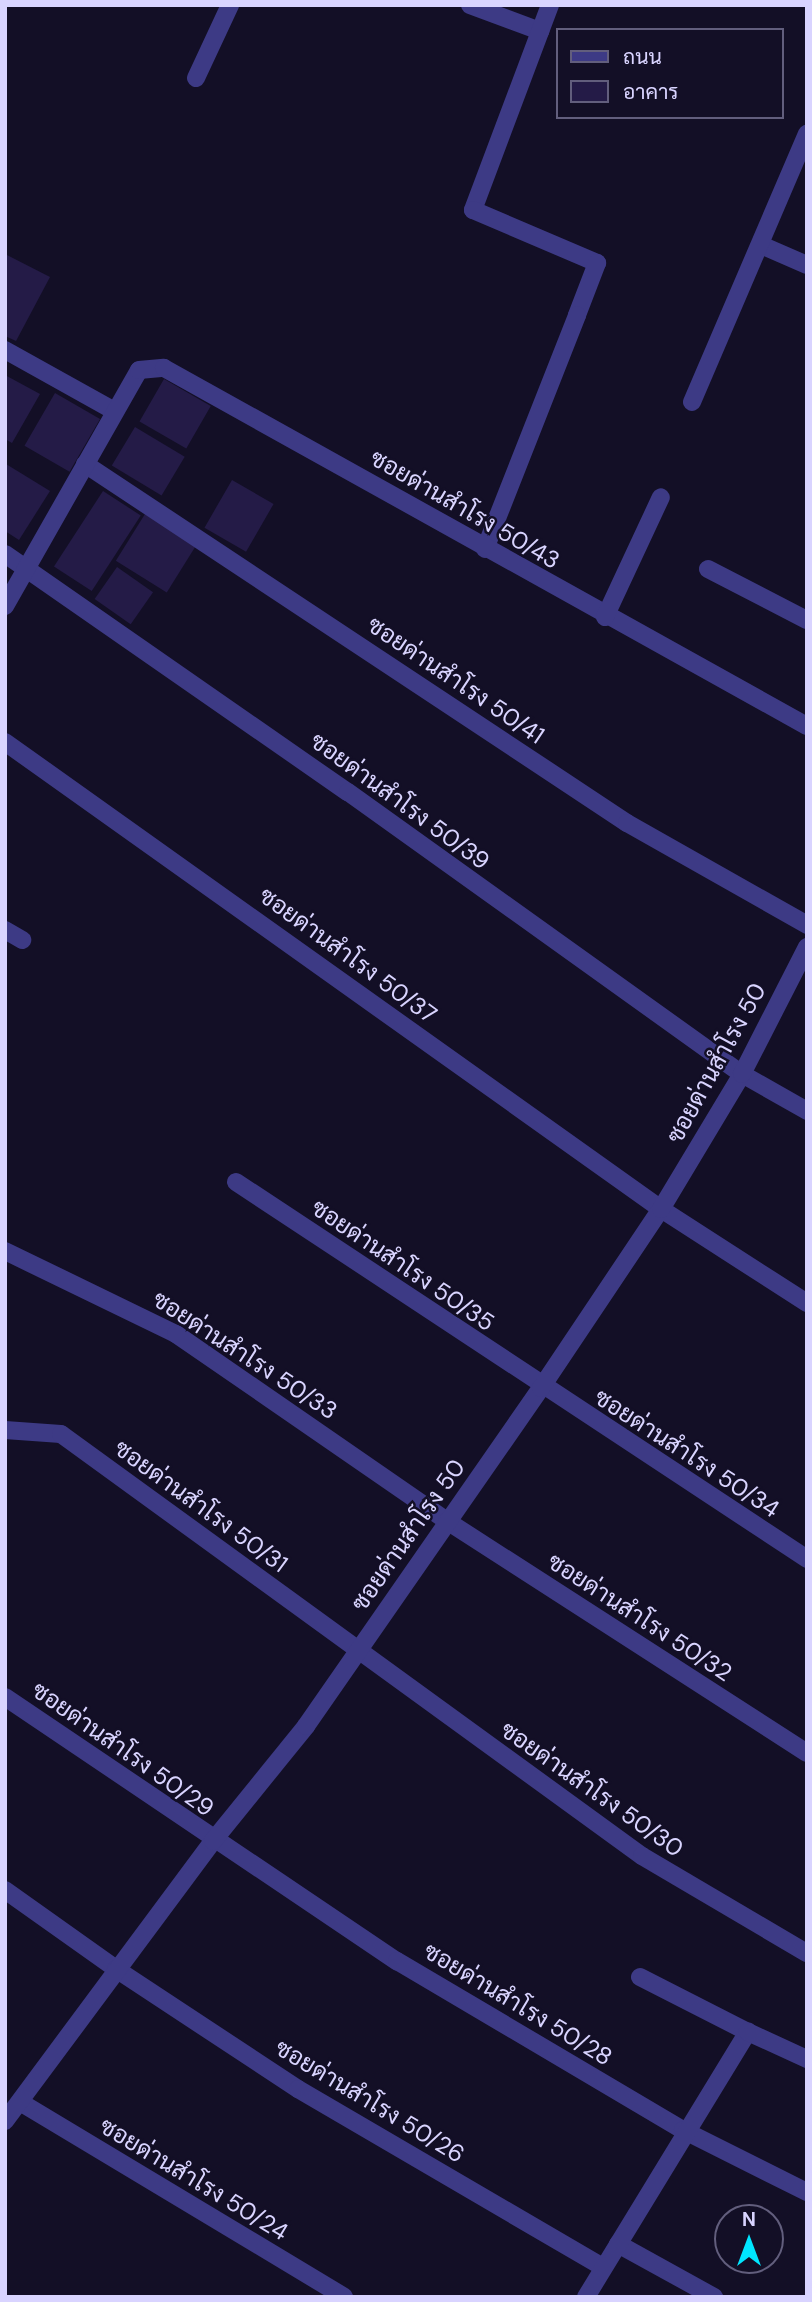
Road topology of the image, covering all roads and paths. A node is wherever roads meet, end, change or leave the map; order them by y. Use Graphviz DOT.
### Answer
graph roads {
  1 [pos="230,5"];
  2 [pos="470,5"];
  3 [pos="550,5"];
  4 [pos="540,31"];
  5 [pos="196,78"];
  6 [pos="807,134"];
  7 [pos="761,244"];
  8 [pos="807,265"];
  9 [pos="5,350"];
  10 [pos="692,402"];
  11 [pos="113,410"];
  12 [pos="85,464"];
  13 [pos="661,497"];
  14 [pos="485,549"];
  15 [pos="5,554"];
  16 [pos="28,569"];
  17 [pos="708,569"];
  18 [pos="5,606"];
  19 [pos="605,617"];
  20 [pos="807,621"];
  21 [pos="807,726"];
  22 [pos="5,742"];
  23 [pos="807,925"];
  24 [pos="5,930"];
  25 [pos="22,940"];
  26 [pos="807,947"];
  27 [pos="742,1074"];
  28 [pos="807,1111"];
  29 [pos="236,1182"];
  30 [pos="661,1209"];
  31 [pos="5,1251"];
  32 [pos="807,1303"];
  33 [pos="541,1388"];
  34 [pos="5,1430"];
  35 [pos="447,1521"];
  36 [pos="807,1559"];
  37 [pos="358,1651"];
  38 [pos="5,1697"];
  39 [pos="807,1753"];
  40 [pos="213,1842"];
  41 [pos="5,1890"];
  42 [pos="807,1953"];
  43 [pos="116,1969"];
  44 [pos="640,1977"];
  45 [pos="748,2032"];
  46 [pos="807,2059"];
  47 [pos="20,2102"];
  48 [pos="5,2121"];
  49 [pos="683,2130"];
  50 [pos="807,2192"];
  51 [pos="618,2244"];
  52 [pos="603,2267"];
  53 [pos="344,2297"];
  54 [pos="586,2297"];
  55 [pos="713,2297"];
  1 -- 5 [label="street"];
  2 -- 4 [label="street"];
  3 -- 4 [label="street"];
  4 -- 14 [label="street"];
  6 -- 7 [label="street"];
  7 -- 8 [label="street"];
  7 -- 10 [label="street"];
  9 -- 11 [label="street"];
  11 -- 12 [label="street"];
  11 -- 14 [label="street, ซอยด่านสำโรง 50/43"];
  12 -- 16 [label="street"];
  12 -- 23 [label="street, ซอยด่านสำโรง 50/41"];
  13 -- 19 [label="street"];
  14 -- 19 [label="street, ซอยด่านสำโรง 50/43"];
  15 -- 16 [label="street, ซอยด่านสำโรง 50/39"];
  16 -- 18 [label="street"];
  16 -- 27 [label="street, ซอยด่านสำโรง 50/39"];
  17 -- 20 [label="street"];
  19 -- 21 [label="street, ซอยด่านสำโรง 50/43"];
  22 -- 30 [label="street, ซอยด่านสำโรง 50/37"];
  24 -- 25 [label="street"];
  26 -- 27 [label="street, ซอยด่านสำโรง 50"];
  27 -- 28 [label="street, ซอยด่านสำโรง 50/39"];
  27 -- 30 [label="street, ซอยด่านสำโรง 50"];
  29 -- 33 [label="street, ซอยด่านสำโรง 50/35"];
  30 -- 32 [label="street, ซอยด่านสำโรง 50/37"];
  30 -- 33 [label="street, ซอยด่านสำโรง 50"];
  31 -- 35 [label="street, ซอยด่านสำโรง 50/33"];
  33 -- 35 [label="street, ซอยด่านสำโรง 50"];
  33 -- 36 [label="street, ซอยด่านสำโรง 50/34"];
  34 -- 37 [label="street, ซอยด่านสำโรง 50/31"];
  35 -- 37 [label="street, ซอยด่านสำโรง 50"];
  35 -- 39 [label="street, ซอยด่านสำโรง 50/32"];
  37 -- 40 [label="street, ซอยด่านสำโรง 50"];
  37 -- 42 [label="street, ซอยด่านสำโรง 50/30"];
  38 -- 40 [label="street, ซอยด่านสำโรง 50/29"];
  40 -- 43 [label="street, ซอยด่านสำโรง 50"];
  40 -- 49 [label="street, ซอยด่านสำโรง 50/28"];
  41 -- 43 [label="street, ซอยด่านสำโรง 50/26"];
  43 -- 47 [label="street, ซอยด่านสำโรง 50"];
  43 -- 52 [label="street, ซอยด่านสำโรง 50/26"];
  44 -- 45 [label="street"];
  45 -- 46 [label="street"];
  45 -- 49 [label="street"];
  47 -- 48 [label="street, ซอยด่านสำโรง 50"];
  47 -- 53 [label="street, ซอยด่านสำโรง 50/24"];
  49 -- 50 [label="street, ซอยด่านสำโรง 50/28"];
  49 -- 51 [label="street"];
  51 -- 52 [label="street"];
  51 -- 55 [label="street"];
  52 -- 54 [label="street"];
}
